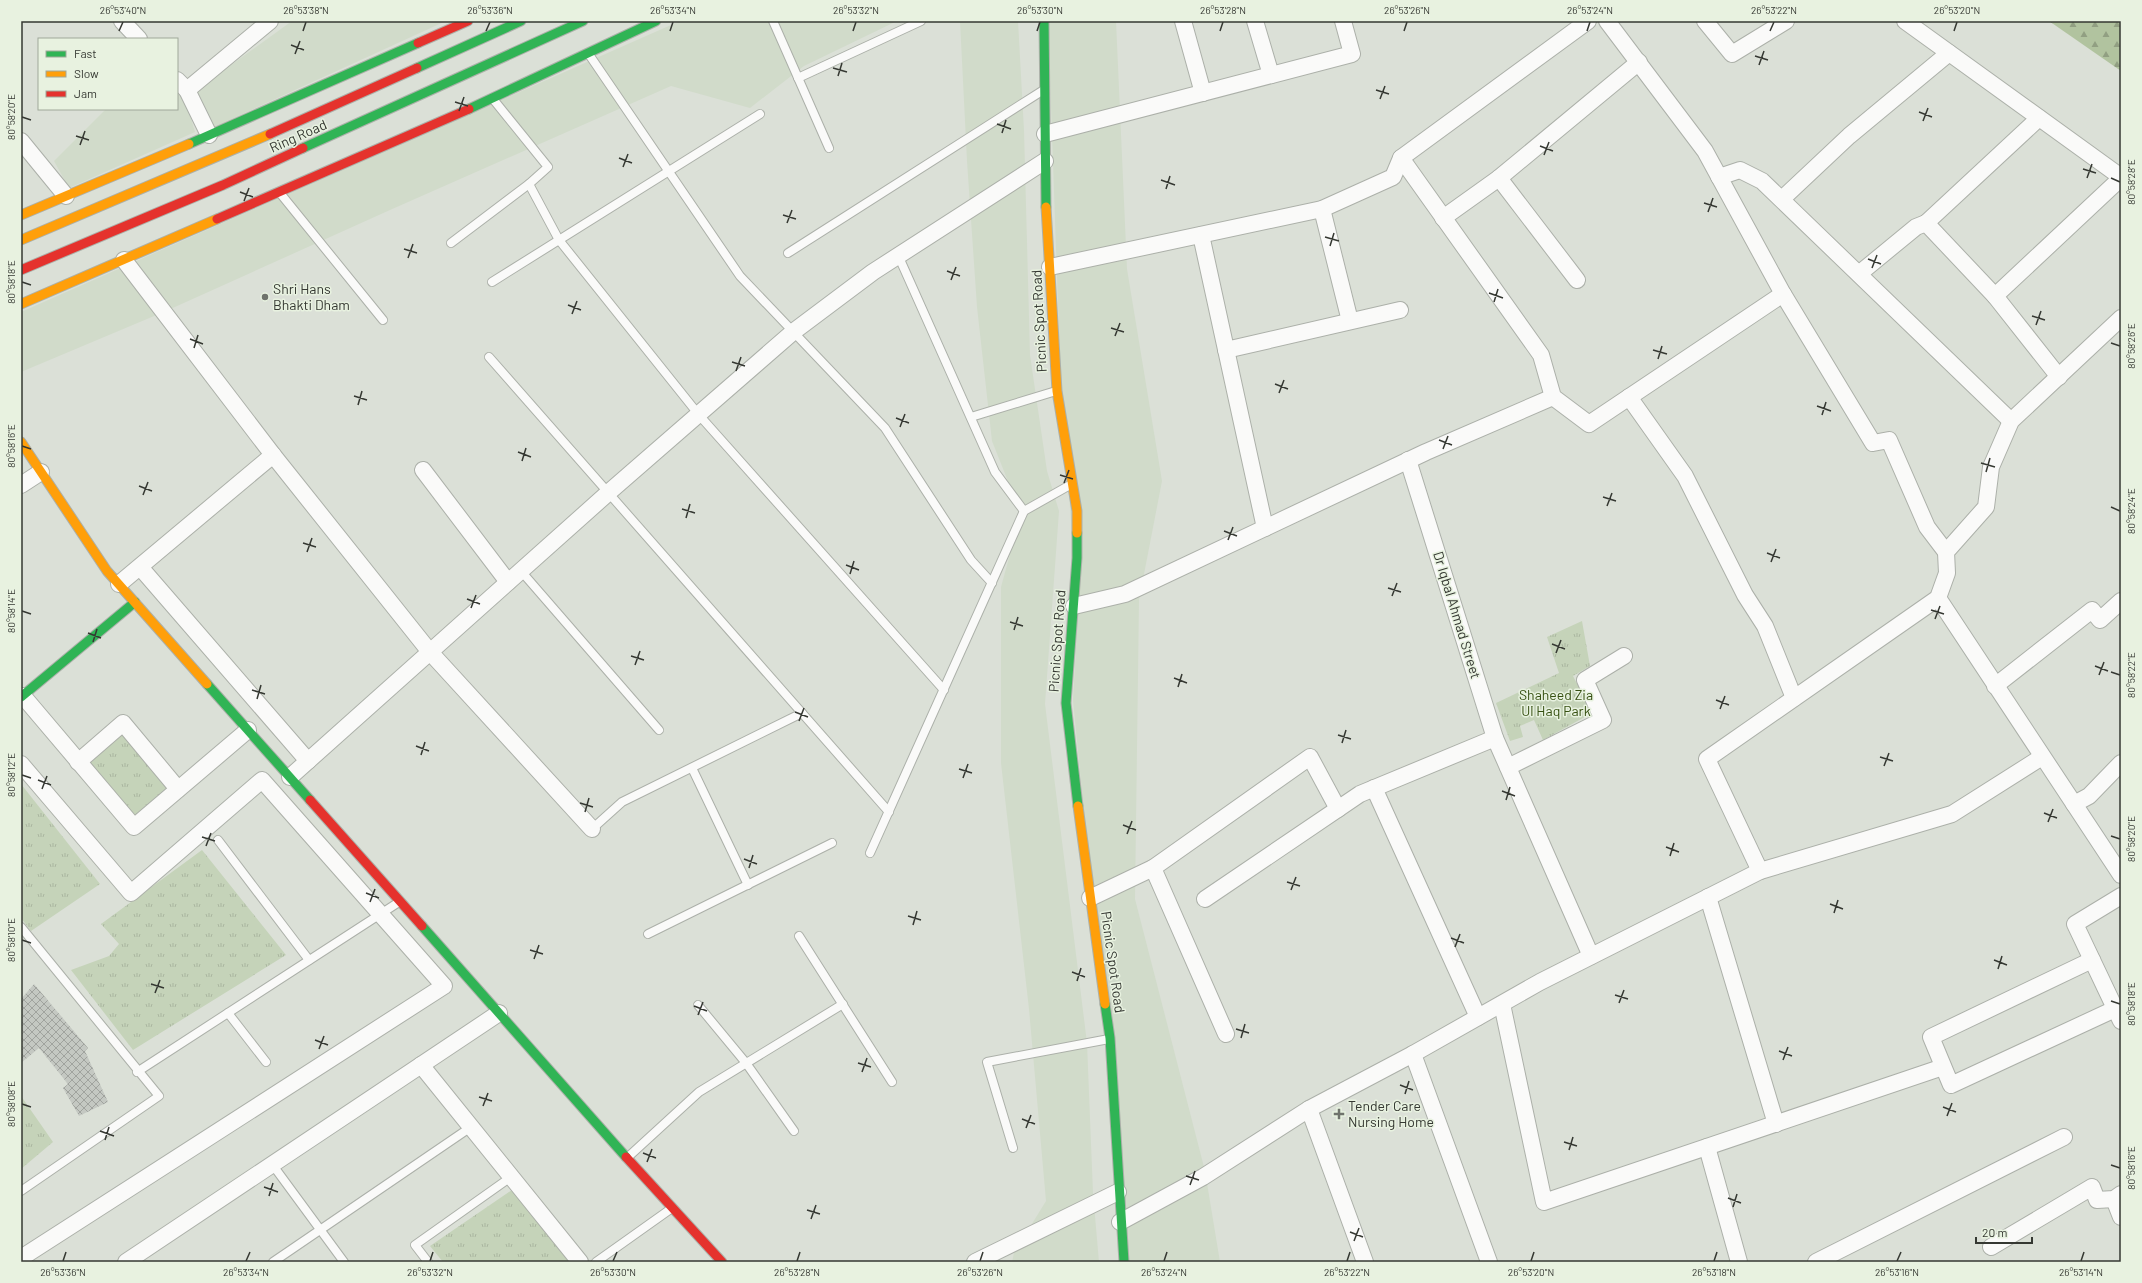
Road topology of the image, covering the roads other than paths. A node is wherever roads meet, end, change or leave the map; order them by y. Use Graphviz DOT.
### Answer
graph roads {
  1 [pos="122,21"];
  2 [pos="270,21"];
  3 [pos="468,21"];
  4 [pos="521,21"];
  5 [pos="584,21"];
  6 [pos="656,21"];
  7 [pos="773,21"];
  8 [pos="921,21"];
  9 [pos="1044,21"];
  10 [pos="1183,21"];
  11 [pos="1255,21"];
  12 [pos="1343,21"];
  13 [pos="1588,21"];
  14 [pos="1608,21"];
  15 [pos="1705,21"];
  16 [pos="1786,21"];
  17 [pos="1905,21"];
  18 [pos="138,38"];
  19 [pos="587,52"];
  20 [pos="1949,53"];
  21 [pos="1639,62"];
  22 [pos="1271,75"];
  23 [pos="798,78"];
  24 [pos="182,85"];
  25 [pos="1045,90"];
  26 [pos="1203,93"];
  27 [pos="492,99"];
  28 [pos="760,114"];
  29 [pos="2039,118"];
  30 [pos="1045,134"];
  31 [pos="209,135"];
  32 [pos="21,141"];
  33 [pos="830,148"];
  34 [pos="1401,158"];
  35 [pos="1045,161"];
  36 [pos="668,172"];
  37 [pos="1719,177"];
  38 [pos="2121,177"];
  39 [pos="1499,178"];
  40 [pos="529,184"];
  41 [pos="278,190"];
  42 [pos="66,196"];
  43 [pos="1782,199"];
  44 [pos="1322,210"];
  45 [pos="21,215"];
  46 [pos="1443,218"];
  47 [pos="1926,223"];
  48 [pos="1201,235"];
  49 [pos="21,240"];
  50 [pos="559,240"];
  51 [pos="451,243"];
  52 [pos="788,253"];
  53 [pos="898,256"];
  54 [pos="124,260"];
  55 [pos="1050,267"];
  56 [pos="21,270"];
  57 [pos="1860,273"];
  58 [pos="1577,280"];
  59 [pos="492,282"];
  60 [pos="1782,294"];
  61 [pos="1995,296"];
  62 [pos="21,304"];
  63 [pos="1400,310"];
  64 [pos="2121,318"];
  65 [pos="383,320"];
  66 [pos="1350,321"];
  67 [pos="793,332"];
  68 [pos="1226,350"];
  69 [pos="489,357"];
  70 [pos="2059,377"];
  71 [pos="1057,391"];
  72 [pos="1553,397"];
  73 [pos="1629,397"];
  74 [pos="699,415"];
  75 [pos="971,417"];
  76 [pos="2011,421"];
  77 [pos="21,442"];
  78 [pos="273,456"];
  79 [pos="1408,460"];
  80 [pos="422,470"];
  81 [pos="41,472"];
  82 [pos="1073,484"];
  83 [pos="21,485"];
  84 [pos="608,493"];
  85 [pos="1024,512"];
  86 [pos="1264,528"];
  87 [pos="1946,552"];
  88 [pos="140,567"];
  89 [pos="521,571"];
  90 [pos="508,582"];
  91 [pos="992,583"];
  92 [pos="119,584"];
  93 [pos="1938,598"];
  94 [pos="2121,601"];
  95 [pos="135,602"];
  96 [pos="1074,606"];
  97 [pos="430,652"];
  98 [pos="1624,656"];
  99 [pos="1995,686"];
  100 [pos="944,690"];
  101 [pos="22,697"];
  102 [pos="1794,698"];
  103 [pos="802,713"];
  104 [pos="248,730"];
  105 [pos="659,730"];
  106 [pos="1495,738"];
  107 [pos="2042,757"];
  108 [pos="308,761"];
  109 [pos="78,762"];
  110 [pos="2121,763"];
  111 [pos="21,764"];
  112 [pos="692,768"];
  113 [pos="1508,768"];
  114 [pos="290,777"];
  115 [pos="1374,788"];
  116 [pos="178,789"];
  117 [pos="2074,804"];
  118 [pos="1338,809"];
  119 [pos="889,812"];
  120 [pos="592,829"];
  121 [pos="218,840"];
  122 [pos="832,843"];
  123 [pos="870,853"];
  124 [pos="1153,868"];
  125 [pos="1760,871"];
  126 [pos="2121,875"];
  127 [pos="748,885"];
  128 [pos="2121,896"];
  129 [pos="1708,897"];
  130 [pos="1090,898"];
  131 [pos="1205,899"];
  132 [pos="400,901"];
  133 [pos="380,914"];
  134 [pos="21,927"];
  135 [pos="648,934"];
  136 [pos="799,936"];
  137 [pos="1591,956"];
  138 [pos="309,960"];
  139 [pos="2092,960"];
  140 [pos="843,1004"];
  141 [pos="1502,1004"];
  142 [pos="698,1005"];
  143 [pos="228,1013"];
  144 [pos="499,1013"];
  145 [pos="2118,1015"];
  146 [pos="1478,1017"];
  147 [pos="1226,1034"];
  148 [pos="1110,1038"];
  149 [pos="1414,1054"];
  150 [pos="266,1062"];
  151 [pos="746,1063"];
  152 [pos="421,1065"];
  153 [pos="1943,1067"];
  154 [pos="138,1072"];
  155 [pos="892,1082"];
  156 [pos="1309,1109"];
  157 [pos="1776,1124"];
  158 [pos="471,1127"];
  159 [pos="794,1130"];
  160 [pos="2064,1137"];
  161 [pos="1707,1147"];
  162 [pos="1013,1148"];
  163 [pos="627,1158"];
  164 [pos="272,1164"];
  165 [pos="511,1177"];
  166 [pos="21,1191"];
  167 [pos="1118,1192"];
  168 [pos="2118,1196"];
  169 [pos="673,1208"];
  170 [pos="2121,1217"];
  171 [pos="1120,1222"];
  172 [pos="320,1230"];
  173 [pos="1991,1247"];
  174 [pos="21,1258"];
  175 [pos="1821,1261"];
  176 [pos="126,1262"];
  177 [pos="273,1262"];
  178 [pos="344,1262"];
  179 [pos="428,1262"];
  180 [pos="580,1262"];
  181 [pos="596,1262"];
  182 [pos="722,1262"];
  183 [pos="975,1262"];
  184 [pos="1124,1262"];
  185 [pos="1365,1262"];
  186 [pos="1489,1262"];
  187 [pos="1738,1262"];
  1 -- 18 [label="street"];
  2 -- 24 [label="street"];
  3 -- 31 [label="main road"];
  4 -- 49 [label="main road, Ring Road"];
  5 -- 56 [label="main road, Ring Road"];
  6 -- 19 [label="main road"];
  7 -- 23 [label="lane"];
  8 -- 23 [label="lane"];
  9 -- 25 [label="main road, Picnic Spot Road"];
  10 -- 26 [label="street"];
  11 -- 22 [label="street"];
  12 -- 22 [label="street"];
  13 -- 34 [label="street"];
  14 -- 21 [label="street"];
  15 -- 16 [label="street"];
  17 -- 20 [label="street"];
  19 -- 27 [label="main road"];
  19 -- 36 [label="lane"];
  20 -- 29 [label="street"];
  20 -- 43 [label="street"];
  21 -- 37 [label="street"];
  21 -- 39 [label="street"];
  22 -- 26 [label="street"];
  23 -- 33 [label="lane"];
  24 -- 31 [label="street"];
  25 -- 30 [label="main road, Picnic Spot Road"];
  25 -- 52 [label="lane"];
  26 -- 30 [label="street"];
  27 -- 40 [label="lane"];
  27 -- 41 [label="main road"];
  28 -- 36 [label="lane"];
  29 -- 38 [label="street"];
  29 -- 47 [label="street"];
  30 -- 35 [label="main road, Picnic Spot Road"];
  31 -- 42 [label="main road"];
  32 -- 42 [label="street"];
  34 -- 44 [label="street"];
  34 -- 46 [label="street"];
  35 -- 53 [label="street"];
  35 -- 55 [label="main road, Picnic Spot Road"];
  36 -- 50 [label="lane"];
  36 -- 67 [label="lane"];
  37 -- 43 [label="street"];
  37 -- 60 [label="street"];
  38 -- 61 [label="street"];
  39 -- 46 [label="street"];
  39 -- 58 [label="street"];
  40 -- 50 [label="lane"];
  40 -- 51 [label="lane"];
  41 -- 54 [label="main road"];
  41 -- 65 [label="lane"];
  42 -- 45 [label="main road"];
  43 -- 57 [label="street"];
  44 -- 48 [label="street"];
  44 -- 66 [label="street"];
  46 -- 72 [label="street"];
  47 -- 57 [label="street"];
  47 -- 61 [label="street"];
  48 -- 55 [label="street"];
  48 -- 68 [label="street"];
  50 -- 59 [label="lane"];
  50 -- 74 [label="lane"];
  53 -- 67 [label="street"];
  53 -- 75 [label="lane"];
  54 -- 62 [label="main road"];
  54 -- 78 [label="street"];
  55 -- 71 [label="main road, Picnic Spot Road"];
  57 -- 76 [label="street"];
  60 -- 73 [label="street"];
  60 -- 87 [label="street"];
  61 -- 70 [label="street"];
  63 -- 66 [label="street"];
  64 -- 70 [label="street"];
  66 -- 68 [label="street"];
  67 -- 74 [label="street"];
  67 -- 91 [label="lane"];
  68 -- 86 [label="street"];
  69 -- 84 [label="lane"];
  70 -- 76 [label="street"];
  71 -- 75 [label="lane"];
  71 -- 82 [label="main road, Picnic Spot Road"];
  72 -- 73 [label="street"];
  72 -- 79 [label="street"];
  73 -- 102 [label="street"];
  74 -- 84 [label="street"];
  74 -- 100 [label="lane"];
  75 -- 85 [label="lane"];
  76 -- 87 [label="street"];
  77 -- 81 [label="main road"];
  78 -- 88 [label="street"];
  78 -- 97 [label="street"];
  79 -- 86 [label="street"];
  79 -- 106 [label="street, Dr Iqbal Ahmad Street"];
  80 -- 90 [label="street"];
  81 -- 83 [label="street"];
  81 -- 92 [label="main road"];
  82 -- 85 [label="lane"];
  82 -- 96 [label="main road, Picnic Spot Road"];
  84 -- 89 [label="street"];
  84 -- 103 [label="lane"];
  85 -- 91 [label="lane"];
  86 -- 96 [label="street"];
  87 -- 93 [label="street"];
  88 -- 92 [label="street"];
  88 -- 108 [label="street"];
  89 -- 90 [label="street"];
  89 -- 105 [label="lane"];
  90 -- 97 [label="street"];
  91 -- 100 [label="lane"];
  92 -- 95 [label="main road"];
  93 -- 99 [label="street"];
  93 -- 102 [label="street"];
  94 -- 99 [label="street"];
  95 -- 101 [label="main road"];
  95 -- 104 [label="main road"];
  96 -- 130 [label="main road, Picnic Spot Road"];
  97 -- 108 [label="street"];
  97 -- 120 [label="street"];
  98 -- 113 [label="street"];
  99 -- 107 [label="street"];
  100 -- 119 [label="lane"];
  101 -- 109 [label="street"];
  102 -- 125 [label="street"];
  103 -- 112 [label="lane"];
  103 -- 119 [label="lane"];
  104 -- 114 [label="main road"];
  104 -- 116 [label="street"];
  106 -- 113 [label="street, Dr Iqbal Ahmad Street"];
  106 -- 115 [label="street"];
  107 -- 117 [label="street"];
  107 -- 125 [label="street"];
  108 -- 114 [label="street"];
  109 -- 116 [label="street"];
  109 -- 116 [label="street"];
  110 -- 117 [label="street"];
  111 -- 133 [label="street"];
  112 -- 120 [label="lane"];
  112 -- 127 [label="lane"];
  113 -- 137 [label="street, Dr Iqbal Ahmad Street"];
  114 -- 132 [label="main road"];
  115 -- 118 [label="street"];
  115 -- 146 [label="street"];
  117 -- 126 [label="street"];
  118 -- 124 [label="street"];
  118 -- 131 [label="street"];
  119 -- 123 [label="lane"];
  121 -- 138 [label="lane"];
  122 -- 127 [label="lane"];
  124 -- 130 [label="street"];
  124 -- 147 [label="street"];
  125 -- 129 [label="street"];
  127 -- 135 [label="lane"];
  128 -- 139 [label="street"];
  129 -- 137 [label="street"];
  129 -- 157 [label="street"];
  130 -- 148 [label="main road, Picnic Spot Road"];
  132 -- 133 [label="lane"];
  132 -- 144 [label="main road"];
  133 -- 138 [label="lane"];
  133 -- 174 [label="street"];
  134 -- 154 [label="lane"];
  136 -- 140 [label="lane"];
  137 -- 141 [label="street"];
  138 -- 143 [label="lane"];
  139 -- 145 [label="street"];
  139 -- 153 [label="street"];
  140 -- 151 [label="lane"];
  140 -- 155 [label="lane"];
  141 -- 146 [label="street"];
  141 -- 161 [label="street"];
  142 -- 151 [label="lane"];
  143 -- 150 [label="lane"];
  143 -- 154 [label="lane"];
  144 -- 152 [label="street"];
  144 -- 163 [label="main road"];
  145 -- 153 [label="street"];
  146 -- 149 [label="street"];
  148 -- 162 [label="lane"];
  148 -- 167 [label="main road, Picnic Spot Road"];
  149 -- 156 [label="street"];
  149 -- 186 [label="street"];
  151 -- 159 [label="lane"];
  151 -- 163 [label="lane"];
  152 -- 158 [label="street"];
  152 -- 164 [label="street"];
  153 -- 157 [label="street"];
  154 -- 166 [label="lane"];
  156 -- 171 [label="street"];
  156 -- 185 [label="street"];
  157 -- 161 [label="street"];
  158 -- 165 [label="street"];
  158 -- 172 [label="lane"];
  160 -- 175 [label="street"];
  161 -- 187 [label="street"];
  163 -- 169 [label="main road"];
  164 -- 172 [label="lane"];
  164 -- 176 [label="street"];
  165 -- 179 [label="lane"];
  165 -- 180 [label="street"];
  167 -- 171 [label="main road, Picnic Spot Road"];
  167 -- 183 [label="street"];
  168 -- 170 [label="street"];
  168 -- 173 [label="street"];
  169 -- 181 [label="lane"];
  169 -- 182 [label="main road"];
  171 -- 184 [label="main road, Picnic Spot Road"];
  172 -- 177 [label="lane"];
  172 -- 178 [label="lane"];
}
